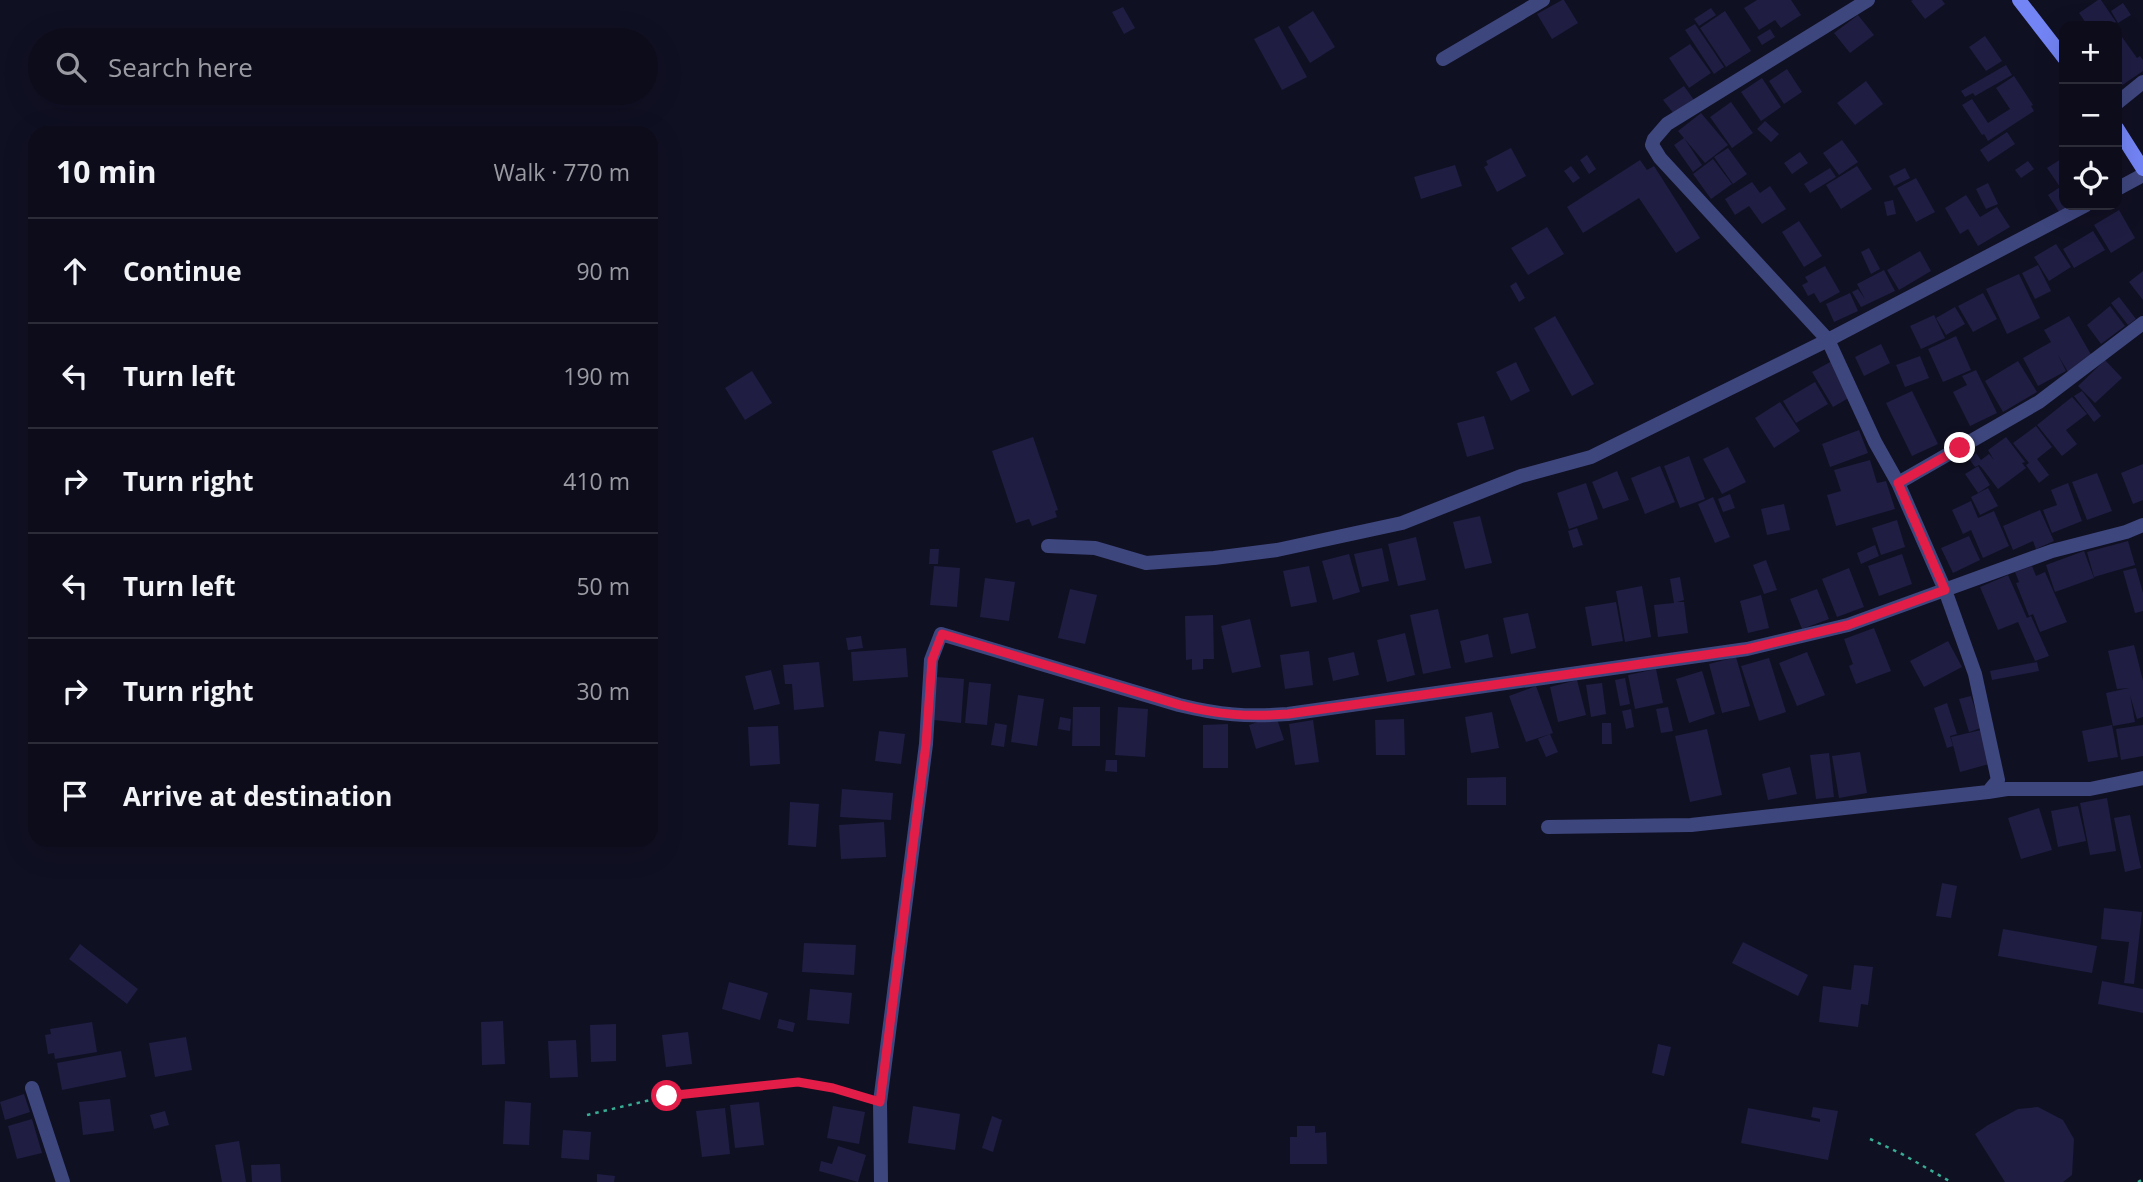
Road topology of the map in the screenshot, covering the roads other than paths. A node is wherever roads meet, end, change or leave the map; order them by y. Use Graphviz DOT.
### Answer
graph roads {
  1 [pos="1543,0"];
  2 [pos="1868,0"];
  3 [pos="2019,0"];
  4 [pos="2059,52"];
  5 [pos="1443,59"];
  6 [pos="2143,82"];
  7 [pos="2122,99"];
  8 [pos="2122,136"];
  9 [pos="2143,170"];
  10 [pos="2143,175"];
  11 [pos="2122,186"];
  12 [pos="2076,210"];
  13 [pos="2143,323"];
  14 [pos="1828,340"];
  15 [pos="1898,483"];
  16 [pos="2143,525"];
  17 [pos="1048,546"];
  18 [pos="1945,590"];
  19 [pos="2143,778"];
  20 [pos="1989,792"];
  21 [pos="1548,827"];
  22 [pos="32,1088"];
  23 [pos="62,1182"];
  24 [pos="881,1182"];
  1 -- 5 [label="street"];
  2 -- 14 [label="street"];
  3 -- 4 [label="street"];
  6 -- 7 [label="street"];
  8 -- 9 [label="street"];
  10 -- 11 [label="street"];
  12 -- 14 [label="street"];
  13 -- 15 [label="street"];
  14 -- 15 [label="street"];
  14 -- 17 [label="street"];
  15 -- 18 [label="street"];
  16 -- 18 [label="street"];
  18 -- 20 [label="street"];
  18 -- 24 [label="street"];
  19 -- 20 [label="street"];
  20 -- 21 [label="street"];
  22 -- 23 [label="street"];
}
